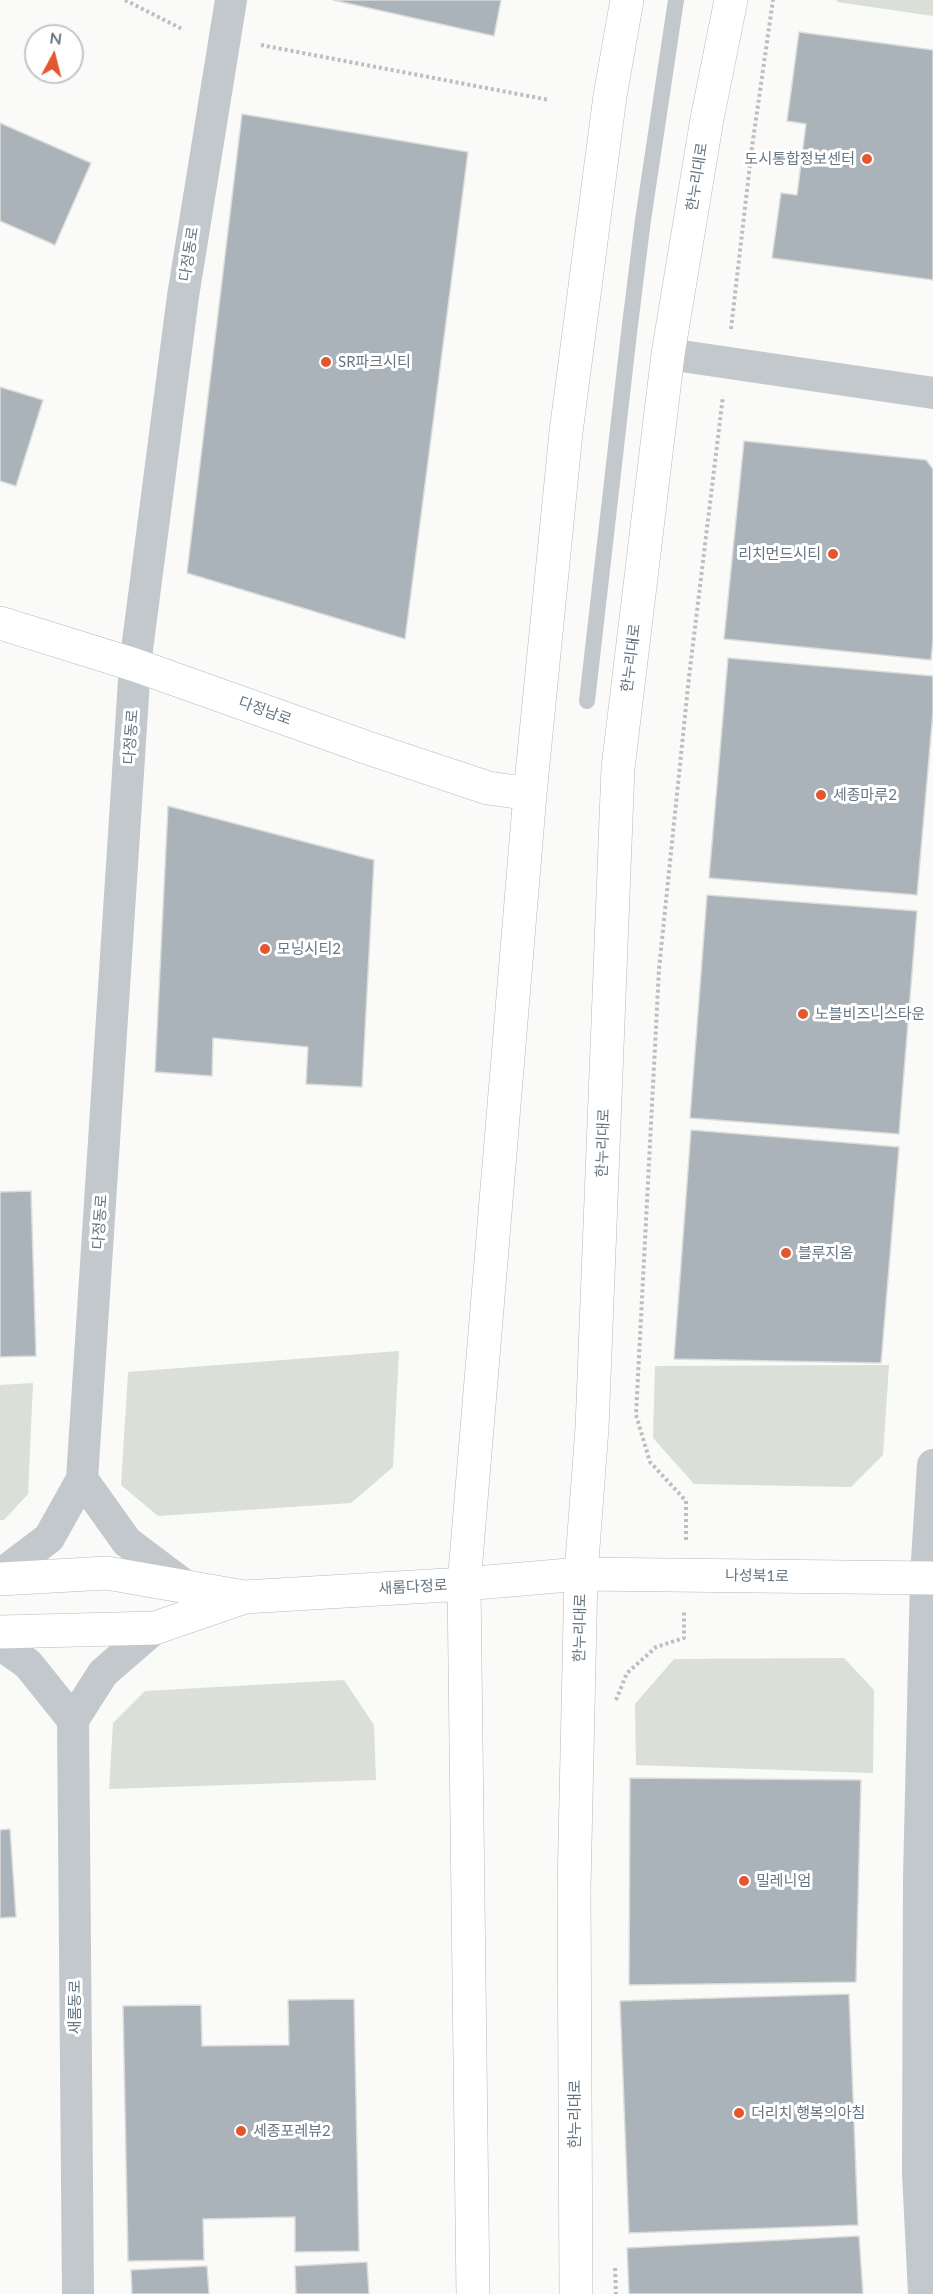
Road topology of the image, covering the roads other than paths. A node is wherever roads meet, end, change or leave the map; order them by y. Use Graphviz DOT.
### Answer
graph roads {
  1 [pos="231,0"];
  2 [pos="627,0"];
  3 [pos="676,0"];
  4 [pos="731,0"];
  5 [pos="668,354"];
  6 [pos="933,393"];
  7 [pos="0,623"];
  8 [pos="135,665"];
  9 [pos="587,701"];
  10 [pos="530,794"];
  11 [pos="933,1465"];
  12 [pos="82,1479"];
  13 [pos="581,1574"];
  14 [pos="0,1575"];
  15 [pos="929,1577"];
  16 [pos="0,1579"];
  17 [pos="464,1584"];
  18 [pos="187,1587"];
  19 [pos="244,1597"];
  20 [pos="155,1628"];
  21 [pos="0,1632"];
  22 [pos="0,1644"];
  23 [pos="73,1720"];
  24 [pos="926,1879"];
  25 [pos="78,2294"];
  26 [pos="473,2294"];
  27 [pos="576,2294"];
  28 [pos="924,2294"];
  1 -- 8 [label="street, 다정동로"];
  2 -- 10 [label="street"];
  3 -- 9 [label="lane"];
  4 -- 5 [label="street, 한누리대로"];
  5 -- 6 [label="street"];
  5 -- 13 [label="street, 한누리대로"];
  7 -- 8 [label="street, 다정남로"];
  8 -- 10 [label="street, 다정남로"];
  8 -- 12 [label="street, 다정동로"];
  10 -- 17 [label="street"];
  11 -- 15 [label="street"];
  12 -- 14 [label="street"];
  12 -- 18 [label="street"];
  13 -- 15 [label="street, 나성북1로"];
  13 -- 17 [label="street, 새롬다정로"];
  13 -- 27 [label="street, 한누리대로"];
  15 -- 24 [label="street"];
  16 -- 18 [label="street, 새롬다정로"];
  17 -- 19 [label="street, 새롬다정로"];
  17 -- 26 [label="street"];
  18 -- 19 [label="street, 새롬다정로"];
  19 -- 20 [label="street, 새롬다정로"];
  20 -- 21 [label="street, 새롬다정로"];
  20 -- 23 [label="street"];
  22 -- 23 [label="street"];
  23 -- 25 [label="street, 새롬동로"];
  24 -- 28 [label="street"];
}
